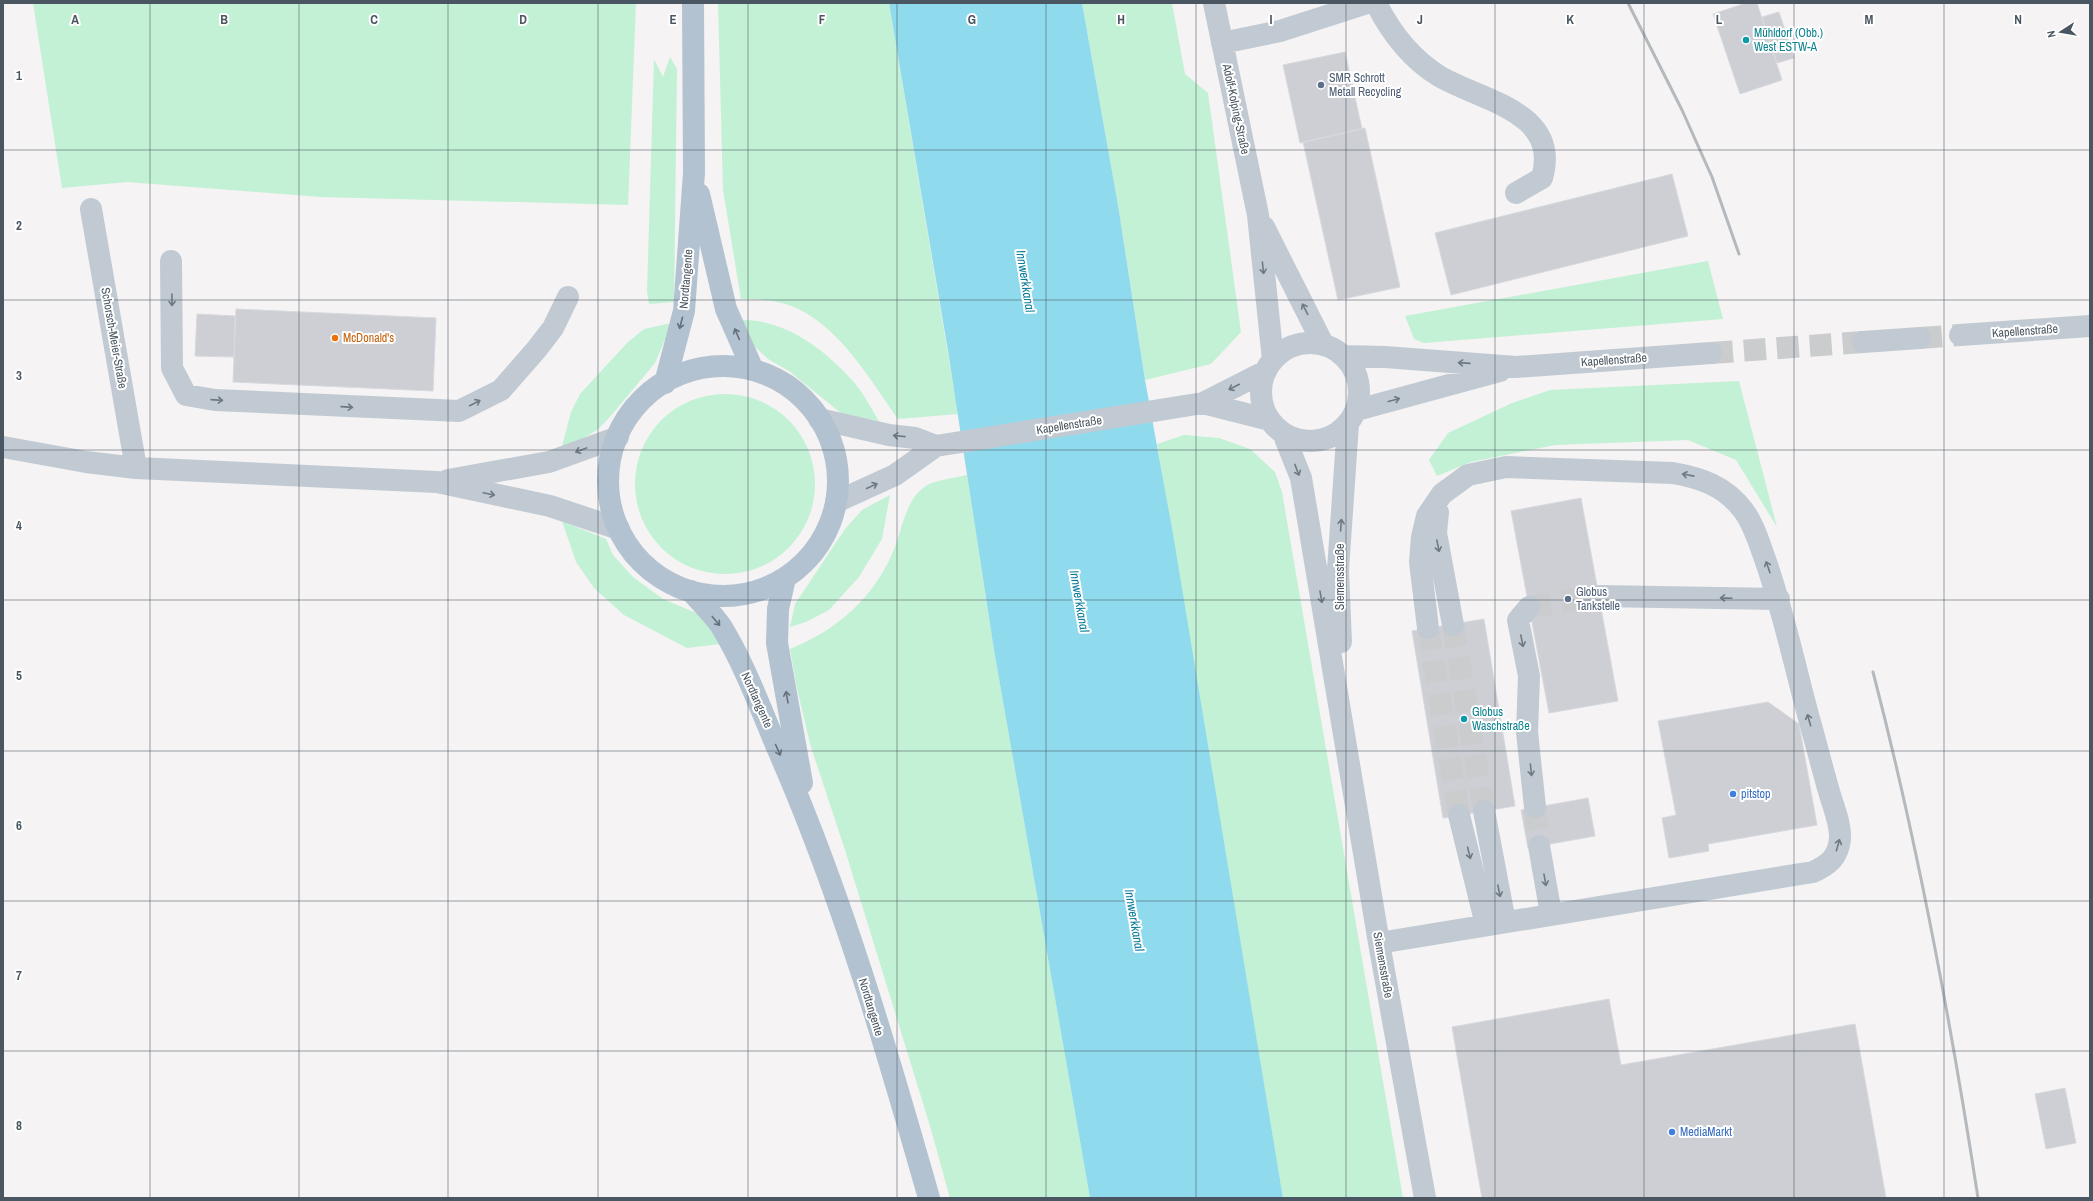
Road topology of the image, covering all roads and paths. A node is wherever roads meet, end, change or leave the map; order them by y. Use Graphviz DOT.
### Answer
graph roads {
  1 [pos="693,3"];
  2 [pos="1214,3"];
  3 [pos="1367,3"];
  4 [pos="1376,3"];
  5 [pos="1222,43"];
  6 [pos="694,173"];
  7 [pos="1516,193"];
  8 [pos="91,209"];
  9 [pos="1258,215"];
  10 [pos="171,261"];
  11 [pos="568,297"];
  12 [pos="2090,326"];
  13 [pos="1960,335"];
  14 [pos="1920,338"];
  15 [pos="1864,342"];
  16 [pos="1323,344"];
  17 [pos="1711,353"];
  18 [pos="1344,356"];
  19 [pos="1270,365"];
  20 [pos="1516,367"];
  21 [pos="753,370"];
  22 [pos="665,383"];
  23 [pos="1203,403"];
  24 [pos="1352,417"];
  25 [pos="819,419"];
  26 [pos="1277,427"];
  27 [pos="618,437"];
  28 [pos="936,446"];
  29 [pos="3,447"];
  30 [pos="136,468"];
  31 [pos="437,482"];
  32 [pos="1442,494"];
  33 [pos="836,502"];
  34 [pos="619,529"];
  35 [pos="785,578"];
  36 [pos="691,591"];
  37 [pos="1599,596"];
  38 [pos="1779,599"];
  39 [pos="1529,607"];
  40 [pos="1453,625"];
  41 [pos="1428,628"];
  42 [pos="1344,731"];
  43 [pos="1535,807"];
  44 [pos="1484,811"];
  45 [pos="1459,815"];
  46 [pos="808,818"];
  47 [pos="1539,846"];
  48 [pos="1551,914"];
  49 [pos="1496,923"];
  50 [pos="1379,943"];
  51 [pos="929,1198"];
  52 [pos="1425,1198"];
  1 -- 6 [label="main road, Nordtangente"];
  2 -- 5 [label="street, Adolf-Kolping-Straße"];
  3 -- 5 [label="street"];
  4 -- 7 [label="street"];
  5 -- 9 [label="street, Adolf-Kolping-Straße"];
  21 -- 6 [label="main road, Nordtangente, one-way"];
  6 -- 22 [label="main road, Nordtangente, one-way"];
  8 -- 30 [label="street, Schorsch-Meier-Straße"];
  16 -- 9 [label="street, Adolf-Kolping-Straße, one-way"];
  9 -- 19 [label="street, Adolf-Kolping-Straße, one-way"];
  10 -- 11 [label="street, one-way"];
  12 -- 13 [label="street, Kapellenstraße"];
  14 -- 15 [label="street"];
  16 -- 18 [label="street"];
  16 -- 19 [label="street"];
  17 -- 20 [label="street, Kapellenstraße"];
  20 -- 18 [label="street, Kapellenstraße, one-way"];
  18 -- 24 [label="street"];
  19 -- 23 [label="street, Kapellenstraße, one-way"];
  19 -- 26 [label="street"];
  24 -- 20 [label="street, Kapellenstraße, one-way"];
  21 -- 22 [label="main road, Nordtangente"];
  21 -- 25 [label="main road, Nordtangente"];
  22 -- 27 [label="main road, Nordtangente"];
  23 -- 26 [label="street, Kapellenstraße"];
  23 -- 28 [label="street, Kapellenstraße"];
  24 -- 26 [label="street"];
  42 -- 24 [label="street, Siemensstraße, one-way"];
  28 -- 25 [label="street, one-way"];
  25 -- 33 [label="main road, Nordtangente"];
  26 -- 42 [label="street, Siemensstraße, one-way"];
  27 -- 31 [label="street, one-way"];
  27 -- 34 [label="main road, Nordtangente"];
  33 -- 28 [label="street, Kapellenstraße, one-way"];
  29 -- 30 [label="street"];
  30 -- 31 [label="street"];
  31 -- 34 [label="street, one-way"];
  38 -- 32 [label="street, one-way"];
  32 -- 40 [label="street, one-way"];
  32 -- 41 [label="street"];
  33 -- 35 [label="main road, Nordtangente"];
  34 -- 36 [label="main road, Nordtangente"];
  35 -- 36 [label="main road, Nordtangente"];
  46 -- 35 [label="main road, Nordtangente, one-way"];
  36 -- 46 [label="main road, Nordtangente, one-way"];
  38 -- 37 [label="street, one-way"];
  48 -- 38 [label="street, one-way"];
  39 -- 43 [label="street, one-way"];
  42 -- 50 [label="street, Siemensstraße"];
  44 -- 49 [label="street, one-way"];
  45 -- 49 [label="street, one-way"];
  46 -- 51 [label="main road, Nordtangente"];
  47 -- 48 [label="street, one-way"];
  48 -- 49 [label="street"];
  49 -- 50 [label="street"];
  50 -- 52 [label="street, Siemensstraße"];
}
